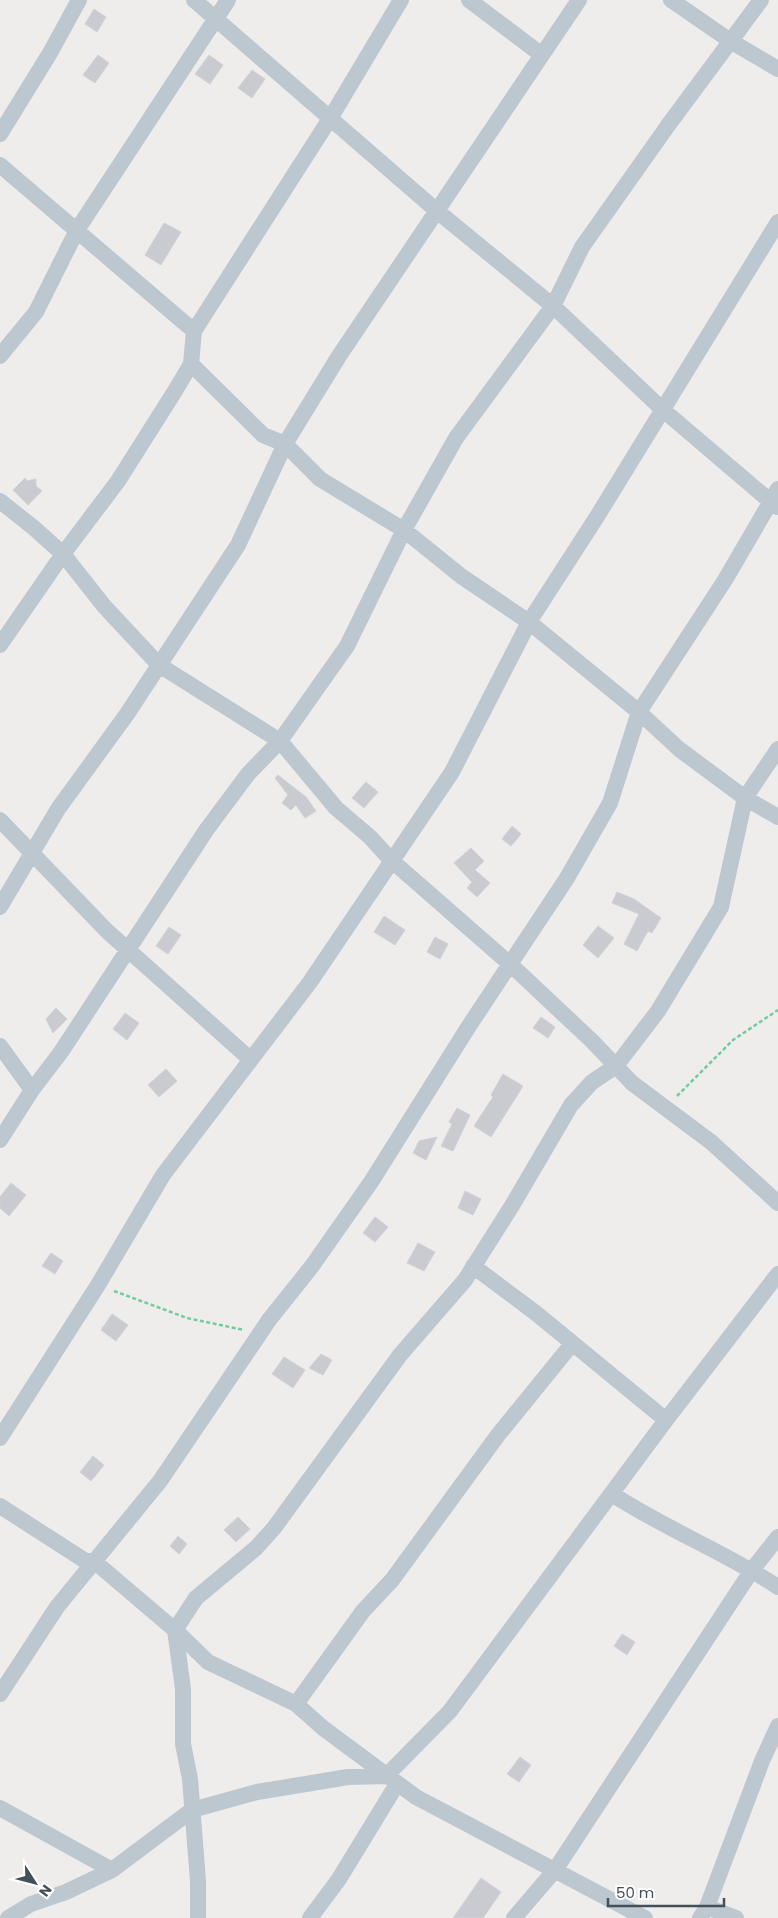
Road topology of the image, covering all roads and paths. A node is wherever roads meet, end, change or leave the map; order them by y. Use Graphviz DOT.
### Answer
graph roads {
  1 [pos="79,0"];
  2 [pos="194,0"];
  3 [pos="228,0"];
  4 [pos="401,0"];
  5 [pos="469,0"];
  6 [pos="579,0"];
  7 [pos="671,0"];
  8 [pos="761,0"];
  9 [pos="215,20"];
  10 [pos="732,42"];
  11 [pos="542,55"];
  12 [pos="778,69"];
  13 [pos="331,117"];
  14 [pos="0,134"];
  15 [pos="0,165"];
  16 [pos="437,211"];
  17 [pos="778,222"];
  18 [pos="77,230"];
  19 [pos="553,306"];
  20 [pos="194,332"];
  21 [pos="0,356"];
  22 [pos="191,364"];
  23 [pos="662,409"];
  24 [pos="285,444"];
  25 [pos="775,499"];
  26 [pos="0,500"];
  27 [pos="404,530"];
  28 [pos="63,554"];
  29 [pos="529,622"];
  30 [pos="0,645"];
  31 [pos="159,665"];
  32 [pos="639,712"];
  33 [pos="280,742"];
  34 [pos="778,749"];
  35 [pos="745,798"];
  36 [pos="778,817"];
  37 [pos="0,820"];
  38 [pos="31,852"];
  39 [pos="391,860"];
  40 [pos="0,907"];
  41 [pos="128,950"];
  42 [pos="510,964"];
  43 [pos="778,1010"];
  44 [pos="0,1046"];
  45 [pos="250,1059"];
  46 [pos="616,1066"];
  47 [pos="32,1090"];
  48 [pos="666,1107"];
  49 [pos="0,1140"];
  50 [pos="778,1203"];
  51 [pos="473,1266"];
  52 [pos="778,1274"];
  53 [pos="98,1285"];
  54 [pos="261,1333"];
  55 [pos="572,1344"];
  56 [pos="666,1420"];
  57 [pos="0,1438"];
  58 [pos="612,1494"];
  59 [pos="0,1506"];
  60 [pos="778,1536"];
  61 [pos="95,1562"];
  62 [pos="752,1570"];
  63 [pos="778,1588"];
  64 [pos="175,1630"];
  65 [pos="0,1694"];
  66 [pos="296,1704"];
  67 [pos="778,1726"];
  68 [pos="392,1780"];
  69 [pos="0,1808"];
  70 [pos="192,1810"];
  71 [pos="112,1870"];
  72 [pos="555,1870"];
  73 [pos="704,1912"];
  74 [pos="8,1918"];
  75 [pos="198,1918"];
  76 [pos="310,1918"];
  77 [pos="514,1918"];
  78 [pos="645,1918"];
  79 [pos="736,1918"];
  1 -- 14 [label="street"];
  2 -- 9 [label="street"];
  3 -- 9 [label="street"];
  4 -- 13 [label="street"];
  5 -- 11 [label="street"];
  6 -- 11 [label="street"];
  7 -- 10 [label="street"];
  8 -- 10 [label="street"];
  9 -- 13 [label="street"];
  9 -- 18 [label="street"];
  10 -- 12 [label="street"];
  10 -- 19 [label="street"];
  11 -- 16 [label="street"];
  13 -- 16 [label="street"];
  13 -- 20 [label="street"];
  15 -- 18 [label="street"];
  16 -- 19 [label="street"];
  16 -- 24 [label="street"];
  17 -- 23 [label="street"];
  18 -- 20 [label="street"];
  18 -- 21 [label="street"];
  19 -- 23 [label="street"];
  19 -- 27 [label="street"];
  20 -- 22 [label="street"];
  22 -- 24 [label="street"];
  22 -- 28 [label="street"];
  23 -- 25 [label="street"];
  23 -- 29 [label="street"];
  24 -- 27 [label="street"];
  24 -- 31 [label="street"];
  25 -- 32 [label="street"];
  26 -- 28 [label="street"];
  27 -- 29 [label="street"];
  27 -- 33 [label="street"];
  28 -- 30 [label="street"];
  28 -- 31 [label="street"];
  29 -- 32 [label="street"];
  29 -- 39 [label="street"];
  31 -- 33 [label="street"];
  31 -- 38 [label="street"];
  32 -- 35 [label="street"];
  32 -- 42 [label="street"];
  33 -- 39 [label="street"];
  33 -- 41 [label="street"];
  34 -- 35 [label="street"];
  35 -- 36 [label="street"];
  35 -- 46 [label="street"];
  37 -- 38 [label="street"];
  38 -- 40 [label="street"];
  38 -- 41 [label="street"];
  39 -- 42 [label="street"];
  39 -- 45 [label="street"];
  41 -- 45 [label="street"];
  41 -- 47 [label="street"];
  42 -- 46 [label="street"];
  42 -- 54 [label="street"];
  43 -- 48 [label="path"];
  44 -- 47 [label="street"];
  45 -- 53 [label="street"];
  46 -- 48 [label="street"];
  46 -- 51 [label="street"];
  47 -- 49 [label="street"];
  48 -- 50 [label="street"];
  51 -- 55 [label="street"];
  51 -- 64 [label="street"];
  52 -- 56 [label="street"];
  53 -- 54 [label="path"];
  53 -- 57 [label="street"];
  54 -- 61 [label="street"];
  55 -- 56 [label="street"];
  55 -- 66 [label="street"];
  56 -- 58 [label="street"];
  58 -- 62 [label="street"];
  58 -- 68 [label="street"];
  59 -- 61 [label="street"];
  60 -- 62 [label="street"];
  61 -- 64 [label="street"];
  61 -- 65 [label="street"];
  62 -- 63 [label="street"];
  62 -- 72 [label="street"];
  64 -- 66 [label="street"];
  64 -- 70 [label="street"];
  66 -- 68 [label="street"];
  67 -- 73 [label="street"];
  68 -- 70 [label="street"];
  68 -- 72 [label="street"];
  68 -- 76 [label="street"];
  69 -- 71 [label="street"];
  70 -- 71 [label="street"];
  70 -- 75 [label="street"];
  71 -- 74 [label="street"];
  72 -- 77 [label="street"];
  72 -- 78 [label="street"];
  73 -- 79 [label="street"];
}
